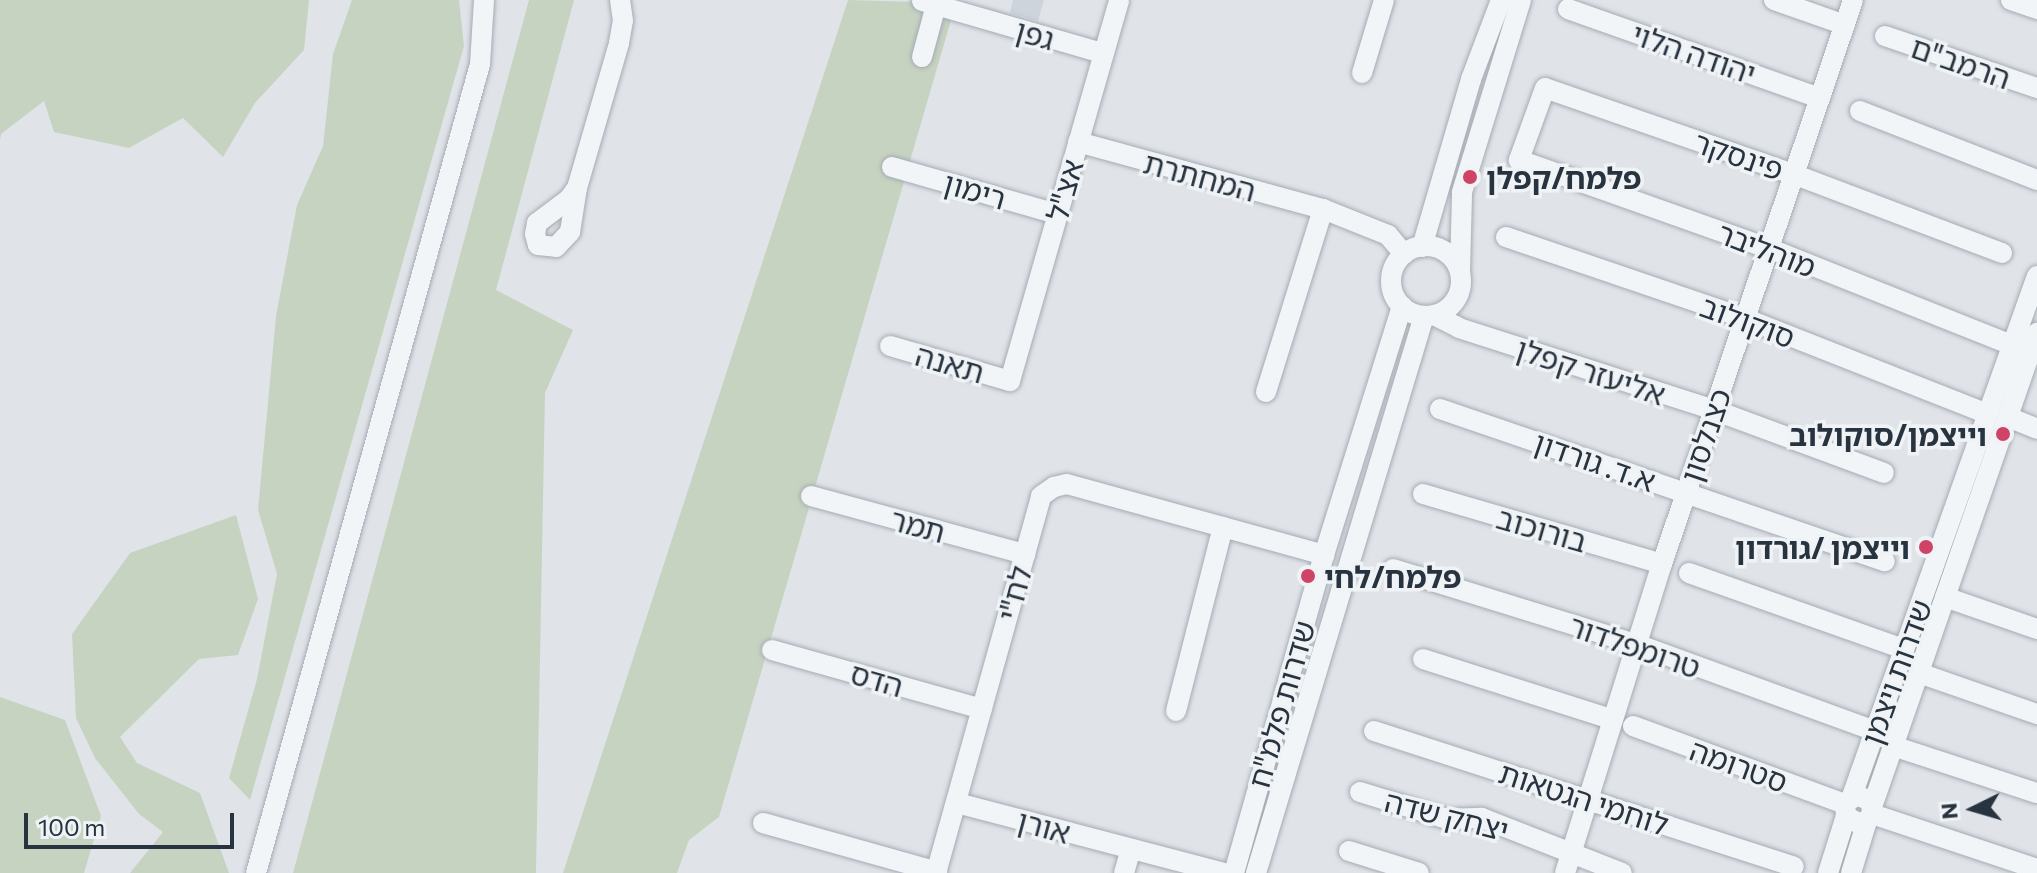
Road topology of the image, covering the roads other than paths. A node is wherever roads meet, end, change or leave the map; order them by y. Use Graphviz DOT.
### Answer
graph roads {
  1 [pos="484,0"];
  2 [pos="620,0"];
  3 [pos="1119,0"];
  4 [pos="1384,0"];
  5 [pos="1501,0"];
  6 [pos="1521,0"];
  7 [pos="1774,0"];
  8 [pos="1853,0"];
  9 [pos="2011,0"];
  10 [pos="929,3"];
  11 [pos="1568,9"];
  12 [pos="2037,9"];
  13 [pos="1845,25"];
  14 [pos="1885,36"];
  15 [pos="1102,53"];
  16 [pos="922,57"];
  17 [pos="1362,73"];
  18 [pos="2037,88"];
  19 [pos="1819,98"];
  20 [pos="1860,111"];
  21 [pos="1078,142"];
  22 [pos="1519,160"];
  23 [pos="892,167"];
  24 [pos="1793,174"];
  25 [pos="2037,180"];
  26 [pos="577,188"];
  27 [pos="1323,209"];
  28 [pos="1057,214"];
  29 [pos="1506,237"];
  30 [pos="1768,248"];
  31 [pos="1413,250"];
  32 [pos="2002,253"];
  33 [pos="1460,271"];
  34 [pos="2037,276"];
  35 [pos="1402,306"];
  36 [pos="1429,316"];
  37 [pos="1744,318"];
  38 [pos="2037,334"];
  39 [pos="2012,345"];
  40 [pos="890,346"];
  41 [pos="1010,381"];
  42 [pos="1266,392"];
  43 [pos="1440,409"];
  44 [pos="1714,410"];
  45 [pos="1998,416"];
  46 [pos="2037,429"];
  47 [pos="1884,473"];
  48 [pos="1686,492"];
  49 [pos="1423,494"];
  50 [pos="811,496"];
  51 [pos="1223,527"];
  52 [pos="1025,554"];
  53 [pos="1324,555"];
  54 [pos="1885,561"];
  55 [pos="1662,564"];
  56 [pos="1393,569"];
  57 [pos="1689,573"];
  58 [pos="1945,597"];
  59 [pos="2037,629"];
  60 [pos="1636,644"];
  61 [pos="1904,649"];
  62 [pos="772,650"];
  63 [pos="1423,659"];
  64 [pos="1919,673"];
  65 [pos="982,709"];
  66 [pos="1176,711"];
  67 [pos="2037,714"];
  68 [pos="1611,719"];
  69 [pos="1633,726"];
  70 [pos="1374,731"];
  71 [pos="1875,731"];
  72 [pos="1893,746"];
  73 [pos="1360,792"];
  74 [pos="2037,793"];
  75 [pos="1588,799"];
  76 [pos="957,803"];
  77 [pos="1848,805"];
  78 [pos="1871,813"];
  79 [pos="763,823"];
  80 [pos="1131,849"];
  81 [pos="1349,851"];
  82 [pos="1567,863"];
  83 [pos="1794,867"];
  84 [pos="2037,869"];
  85 [pos="936,872"];
  86 [pos="256,873"];
  87 [pos="1124,873"];
  88 [pos="1223,873"];
  89 [pos="1234,873"];
  90 [pos="1256,873"];
  91 [pos="1419,873"];
  92 [pos="1622,873"];
  93 [pos="1828,873"];
  94 [pos="1851,873"];
  1 -- 86 [label="street"];
  2 -- 26 [label="street"];
  3 -- 15 [label="street, אצ\"ל"];
  4 -- 17 [label="street"];
  5 -- 31 [label="street"];
  6 -- 33 [label="street"];
  7 -- 13 [label="street"];
  8 -- 13 [label="street, כצנלסון"];
  9 -- 12 [label="street"];
  10 -- 15 [label="street, גפן"];
  10 -- 16 [label="street"];
  11 -- 19 [label="street, יהודה הלוי"];
  13 -- 19 [label="street, כצנלסון"];
  14 -- 18 [label="street, הרמב\"ם"];
  15 -- 21 [label="street, אצ\"ל"];
  19 -- 24 [label="street, כצנלסון"];
  20 -- 25 [label="street"];
  21 -- 27 [label="street, המחתרת"];
  21 -- 28 [label="street, אצ\"ל"];
  22 -- 24 [label="street, פינסקר"];
  22 -- 30 [label="street, מוהליבר"];
  23 -- 28 [label="street, רימון"];
  24 -- 30 [label="street, כצנלסון"];
  24 -- 32 [label="street, פינסקר"];
  27 -- 31 [label="street, המחתרת"];
  27 -- 42 [label="street"];
  28 -- 41 [label="street, אצ\"ל"];
  29 -- 37 [label="street, סוקולוב"];
  30 -- 37 [label="street, כצנלסון"];
  30 -- 39 [label="street, מוהליבר"];
  31 -- 33 [label="street"];
  31 -- 35 [label="street"];
  33 -- 36 [label="street"];
  34 -- 39 [label="street, שדרות ויצמן"];
  35 -- 36 [label="street"];
  35 -- 53 [label="street, שדרות פלמ\"ח"];
  36 -- 44 [label="street, אליעזר קפלן"];
  36 -- 90 [label="street, שדרות פלמ\"ח"];
  37 -- 44 [label="street, כצנלסון"];
  37 -- 45 [label="street, סוקולוב"];
  38 -- 45 [label="street, שדרות ויצמן"];
  39 -- 45 [label="street, שדרות ויצמן"];
  40 -- 41 [label="street, תאנה"];
  43 -- 48 [label="street, א.ד. גורדון"];
  44 -- 47 [label="street, אליעזר קפלן"];
  44 -- 48 [label="street, כצנלסון"];
  45 -- 46 [label="street, סוקולוב"];
  45 -- 58 [label="street, שדרות ויצמן"];
  45 -- 61 [label="street, שדרות ויצמן"];
  48 -- 54 [label="street, א.ד. גורדון"];
  48 -- 55 [label="street, כצנלסון"];
  49 -- 55 [label="street, בורוכוב"];
  50 -- 52 [label="street, תמר"];
  51 -- 52 [label="street, לח\"י"];
  51 -- 53 [label="street, לח\"י"];
  51 -- 66 [label="street"];
  52 -- 65 [label="street, לח\"י"];
  53 -- 89 [label="street, שדרות פלמ\"ח"];
  55 -- 60 [label="street, כצנלסון"];
  56 -- 60 [label="street, טרומפלדור"];
  57 -- 61 [label="street"];
  58 -- 59 [label="street"];
  58 -- 64 [label="street, שדרות ויצמן"];
  60 -- 68 [label="street, כצנלסון"];
  60 -- 71 [label="street, טרומפלדור"];
  61 -- 71 [label="street, שדרות ויצמן"];
  62 -- 65 [label="street, הדס"];
  63 -- 68 [label="street"];
  64 -- 67 [label="street"];
  64 -- 72 [label="street, שדרות ויצמן"];
  65 -- 76 [label="street, לח\"י"];
  68 -- 75 [label="street, כצנלסון"];
  69 -- 77 [label="street, סטרומה"];
  70 -- 75 [label="street, לוחמי הגטאות"];
  71 -- 77 [label="street, שדרות ויצמן"];
  72 -- 74 [label="street"];
  72 -- 78 [label="street, שדרות ויצמן"];
  73 -- 82 [label="street, יצחק שדה"];
  75 -- 82 [label="street, כצנלסון"];
  75 -- 83 [label="street, לוחמי הגטאות"];
  76 -- 80 [label="street, אורן"];
  76 -- 85 [label="street, לח\"י"];
  77 -- 78 [label="street, סטרומה"];
  77 -- 93 [label="street, שדרות ויצמן"];
  78 -- 84 [label="street"];
  78 -- 94 [label="street, שדרות ויצמן"];
  79 -- 85 [label="street"];
  80 -- 87 [label="street"];
  80 -- 88 [label="street, אורן"];
  81 -- 91 [label="street"];
  82 -- 92 [label="street, יצחק שדה"];
}
